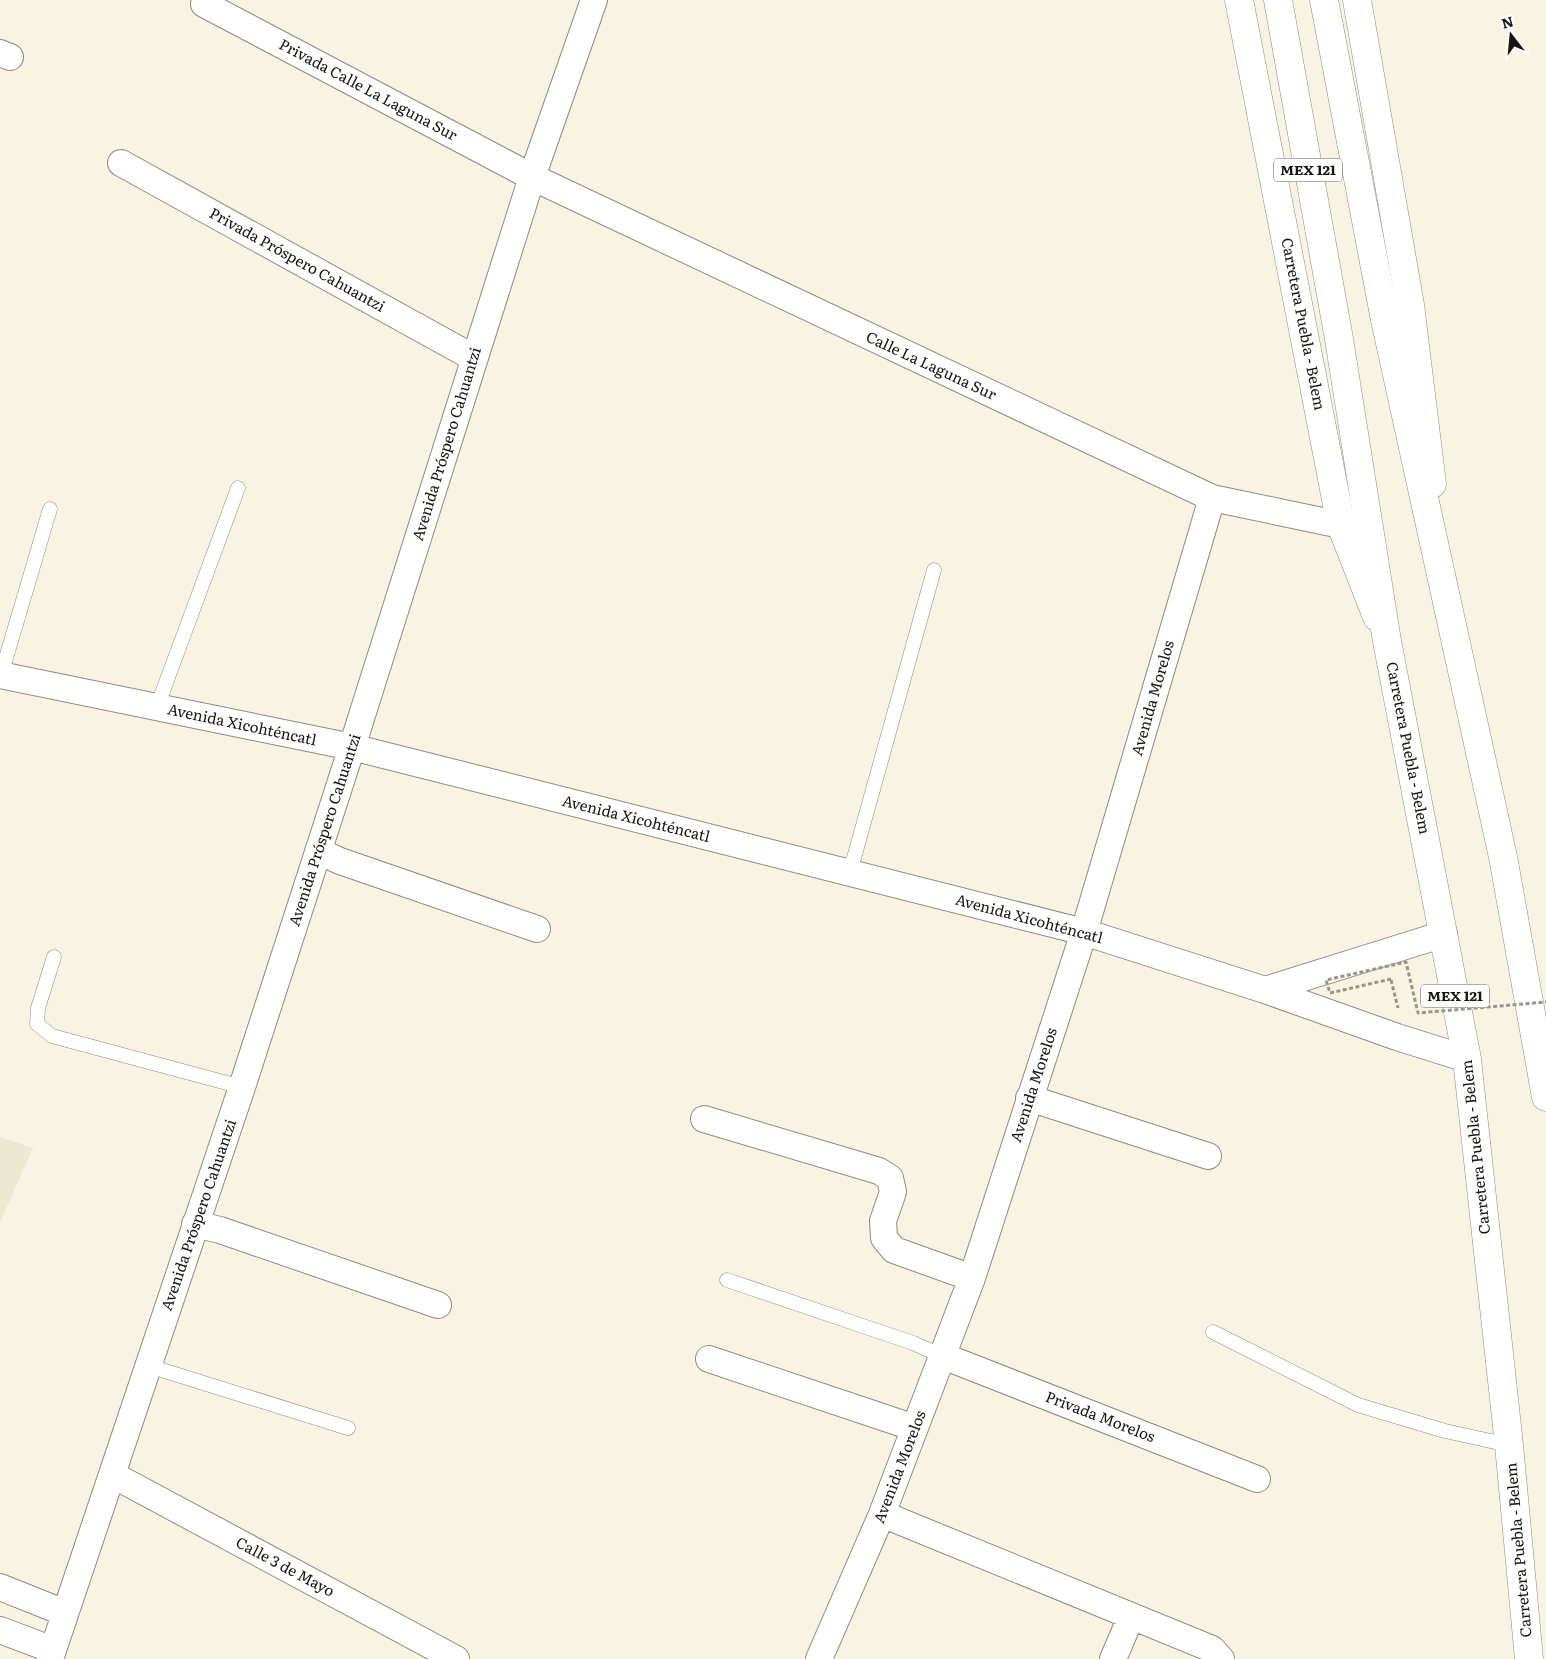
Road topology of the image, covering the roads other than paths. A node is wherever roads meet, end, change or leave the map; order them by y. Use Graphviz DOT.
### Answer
graph roads {
  1 [pos="594,0"];
  2 [pos="1239,0"];
  3 [pos="1278,0"];
  4 [pos="1324,0"];
  5 [pos="1357,0"];
  6 [pos="204,4"];
  7 [pos="121,163"];
  8 [pos="532,177"];
  9 [pos="474,358"];
  10 [pos="238,488"];
  11 [pos="1212,498"];
  12 [pos="50,509"];
  13 [pos="1341,525"];
  14 [pos="934,570"];
  15 [pos="1446,604"];
  16 [pos="1387,641"];
  17 [pos="0,675"];
  18 [pos="157,707"];
  19 [pos="352,747"];
  20 [pos="318,851"];
  21 [pos="847,872"];
  22 [pos="537,929"];
  23 [pos="1084,932"];
  24 [pos="1444,934"];
  25 [pos="54,957"];
  26 [pos="1265,990"];
  27 [pos="1467,1059"];
  28 [pos="242,1087"];
  29 [pos="1546,1097"];
  30 [pos="1029,1098"];
  31 [pos="704,1119"];
  32 [pos="1208,1156"];
  33 [pos="195,1224"];
  34 [pos="972,1278"];
  35 [pos="727,1280"];
  36 [pos="438,1305"];
  37 [pos="1213,1332"];
  38 [pos="943,1356"];
  39 [pos="709,1359"];
  40 [pos="148,1366"];
  41 [pos="348,1428"];
  42 [pos="915,1428"];
  43 [pos="1509,1445"];
  44 [pos="113,1474"];
  45 [pos="1257,1478"];
  46 [pos="882,1514"];
  47 [pos="0,1587"];
  48 [pos="65,1614"];
  49 [pos="1131,1617"];
  50 [pos="0,1630"];
  51 [pos="52,1654"];
  52 [pos="456,1659"];
  53 [pos="819,1659"];
  54 [pos="1113,1659"];
  55 [pos="1221,1659"];
  56 [pos="1529,1659"];
  1 -- 8 [label="street, Avenida Próspero Cahuantzi"];
  2 -- 13 [label="main road, Carretera Puebla - Belem"];
  3 -- 16 [label="main road, Carretera Puebla - Belem / MEX 121"];
  4 -- 15 [label="main road, MEX 121"];
  5 -- 15 [label="main road"];
  6 -- 8 [label="street, Privada Calle La Laguna Sur"];
  7 -- 9 [label="street, Privada Próspero Cahuantzi"];
  8 -- 9 [label="street, Avenida Próspero Cahuantzi"];
  8 -- 11 [label="street, Calle La Laguna Sur"];
  9 -- 19 [label="street, Avenida Próspero Cahuantzi"];
  10 -- 18 [label="lane"];
  11 -- 13 [label="street, Calle La Laguna Sur"];
  11 -- 23 [label="street, Avenida Morelos"];
  12 -- 17 [label="lane"];
  13 -- 16 [label="main road, Carretera Puebla - Belem"];
  14 -- 21 [label="lane"];
  15 -- 29 [label="main road, MEX 121"];
  16 -- 24 [label="main road, Carretera Puebla - Belem / MEX 121"];
  17 -- 18 [label="street, Avenida Xicohténcatl"];
  18 -- 19 [label="street, Avenida Xicohténcatl"];
  19 -- 20 [label="street, Avenida Próspero Cahuantzi"];
  19 -- 21 [label="street, Avenida Xicohténcatl"];
  20 -- 22 [label="street"];
  20 -- 28 [label="street, Avenida Próspero Cahuantzi"];
  21 -- 23 [label="street, Avenida Xicohténcatl"];
  23 -- 26 [label="street, Avenida Xicohténcatl"];
  23 -- 30 [label="street, Avenida Morelos"];
  24 -- 26 [label="street"];
  24 -- 27 [label="main road, Carretera Puebla - Belem / MEX 121"];
  25 -- 28 [label="lane"];
  26 -- 27 [label="street, Avenida Xicohténcatl"];
  27 -- 43 [label="main road, Carretera Puebla - Belem / MEX 121"];
  28 -- 33 [label="street, Avenida Próspero Cahuantzi"];
  30 -- 32 [label="street"];
  30 -- 34 [label="street, Avenida Morelos"];
  31 -- 34 [label="street"];
  33 -- 36 [label="street"];
  33 -- 40 [label="street, Avenida Próspero Cahuantzi"];
  34 -- 38 [label="street, Avenida Morelos"];
  35 -- 38 [label="lane"];
  37 -- 43 [label="lane"];
  38 -- 42 [label="street, Avenida Morelos"];
  38 -- 45 [label="street, Privada Morelos"];
  39 -- 42 [label="street"];
  40 -- 41 [label="lane"];
  40 -- 44 [label="street, Avenida Próspero Cahuantzi"];
  42 -- 46 [label="street, Avenida Morelos"];
  43 -- 56 [label="main road, Carretera Puebla - Belem / MEX 121"];
  44 -- 48 [label="street, Avenida Próspero Cahuantzi"];
  44 -- 52 [label="street, Calle 3 de Mayo"];
  46 -- 49 [label="street"];
  46 -- 53 [label="street, Avenida Morelos"];
  47 -- 48 [label="street"];
  48 -- 51 [label="street, Avenida Próspero Cahuantzi"];
  49 -- 54 [label="street"];
  49 -- 55 [label="street"];
  50 -- 51 [label="street"];
}
